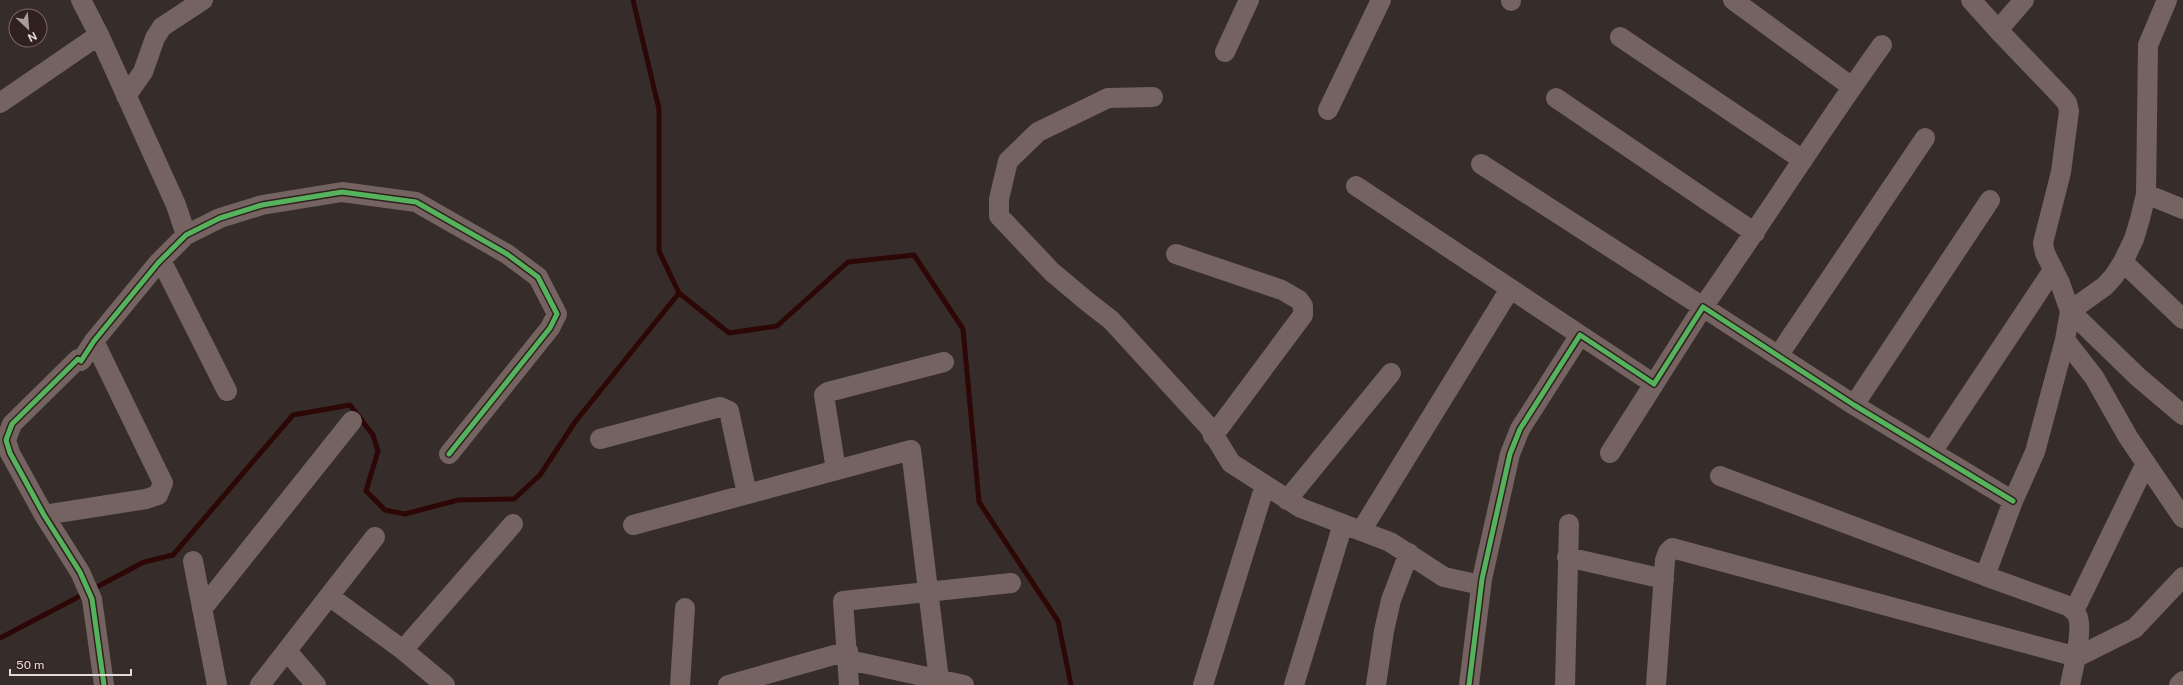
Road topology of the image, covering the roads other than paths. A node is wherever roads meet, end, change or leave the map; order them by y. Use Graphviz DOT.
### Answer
graph roads {
  1 [pos="80,0"];
  2 [pos="203,0"];
  3 [pos="1249,0"];
  4 [pos="1381,0"];
  5 [pos="1733,0"];
  6 [pos="1971,0"];
  7 [pos="2024,0"];
  8 [pos="2167,0"];
  9 [pos="1998,30"];
  10 [pos="99,35"];
  11 [pos="1620,37"];
  12 [pos="1882,45"];
  13 [pos="1225,52"];
  14 [pos="1852,87"];
  15 [pos="126,96"];
  16 [pos="1153,97"];
  17 [pos="1556,98"];
  18 [pos="0,103"];
  19 [pos="1328,110"];
  20 [pos="1926,138"];
  21 [pos="1803,160"];
  22 [pos="1481,164"];
  23 [pos="1356,186"];
  24 [pos="2146,194"];
  25 [pos="1990,200"];
  26 [pos="2183,209"];
  27 [pos="1755,233"];
  28 [pos="186,235"];
  29 [pos="1176,254"];
  30 [pos="2123,262"];
  31 [pos="158,263"];
  32 [pos="2053,270"];
  33 [pos="1510,289"];
  34 [pos="1703,307"];
  35 [pos="2070,311"];
  36 [pos="2183,319"];
  37 [pos="1580,335"];
  38 [pos="2065,340"];
  39 [pos="94,341"];
  40 [pos="1778,356"];
  41 [pos="944,362"];
  42 [pos="1391,373"];
  43 [pos="1654,384"];
  44 [pos="228,391"];
  45 [pos="1854,405"];
  46 [pos="2183,415"];
  47 [pos="352,421"];
  48 [pos="1214,436"];
  49 [pos="600,439"];
  50 [pos="4,448"];
  51 [pos="1932,452"];
  52 [pos="1610,453"];
  53 [pos="449,454"];
  54 [pos="2146,463"];
  55 [pos="836,470"];
  56 [pos="1720,476"];
  57 [pos="1265,485"];
  58 [pos="747,494"];
  59 [pos="1288,500"];
  60 [pos="2013,501"];
  61 [pos="44,515"];
  62 [pos="2183,518"];
  63 [pos="513,524"];
  64 [pos="1343,524"];
  65 [pos="1569,524"];
  66 [pos="633,525"];
  67 [pos="1361,531"];
  68 [pos="375,537"];
  69 [pos="1409,553"];
  70 [pos="1567,558"];
  71 [pos="193,561"];
  72 [pos="1985,576"];
  73 [pos="2183,577"];
  74 [pos="1664,579"];
  75 [pos="1011,583"];
  76 [pos="1481,585"];
  77 [pos="930,592"];
  78 [pos="330,596"];
  79 [pos="685,608"];
  80 [pos="202,609"];
  81 [pos="2074,611"];
  82 [pos="403,650"];
  83 [pos="287,651"];
  84 [pos="848,656"];
  85 [pos="2077,657"];
  86 [pos="941,680"];
  87 [pos="2183,681"];
  88 [pos="104,685"];
  89 [pos="217,685"];
  90 [pos="260,685"];
  91 [pos="316,685"];
  92 [pos="445,685"];
  93 [pos="680,685"];
  94 [pos="728,685"];
  95 [pos="849,685"];
  96 [pos="964,685"];
  97 [pos="1204,685"];
  98 [pos="1294,685"];
  99 [pos="1376,685"];
  100 [pos="1469,685"];
  101 [pos="1565,685"];
  102 [pos="1656,685"];
  103 [pos="2070,685"];
  104 [pos="2178,685"];
  1 -- 10 [label="street"];
  2 -- 15 [label="street"];
  3 -- 13 [label="street"];
  4 -- 19 [label="street"];
  5 -- 14 [label="street"];
  6 -- 9 [label="street"];
  7 -- 9 [label="street"];
  8 -- 24 [label="street"];
  9 -- 32 [label="street"];
  10 -- 15 [label="street"];
  10 -- 18 [label="street"];
  11 -- 21 [label="street"];
  12 -- 14 [label="street"];
  14 -- 21 [label="street"];
  15 -- 28 [label="street"];
  16 -- 48 [label="street"];
  17 -- 27 [label="street"];
  20 -- 40 [label="street"];
  21 -- 27 [label="street"];
  22 -- 34 [label="street"];
  23 -- 33 [label="street"];
  24 -- 26 [label="street"];
  24 -- 30 [label="street"];
  25 -- 45 [label="street"];
  27 -- 34 [label="street"];
  28 -- 31 [label="street"];
  28 -- 53 [label="street"];
  29 -- 48 [label="street"];
  30 -- 35 [label="street"];
  30 -- 36 [label="street"];
  31 -- 39 [label="street"];
  31 -- 44 [label="street"];
  32 -- 35 [label="street"];
  32 -- 51 [label="street"];
  33 -- 37 [label="street"];
  33 -- 67 [label="street"];
  34 -- 40 [label="street"];
  34 -- 43 [label="street"];
  35 -- 38 [label="street"];
  35 -- 46 [label="street"];
  37 -- 43 [label="street"];
  37 -- 76 [label="street"];
  38 -- 54 [label="street"];
  38 -- 60 [label="street"];
  39 -- 50 [label="street"];
  39 -- 61 [label="street"];
  40 -- 45 [label="street"];
  41 -- 55 [label="street"];
  42 -- 59 [label="street"];
  43 -- 52 [label="street"];
  45 -- 51 [label="street"];
  47 -- 80 [label="street"];
  48 -- 57 [label="street"];
  49 -- 58 [label="street"];
  50 -- 61 [label="street"];
  51 -- 60 [label="street"];
  54 -- 62 [label="street"];
  54 -- 81 [label="street"];
  55 -- 58 [label="street"];
  55 -- 77 [label="street"];
  56 -- 72 [label="street"];
  57 -- 59 [label="street"];
  57 -- 97 [label="street"];
  58 -- 66 [label="street"];
  59 -- 64 [label="street"];
  60 -- 72 [label="street"];
  61 -- 88 [label="street"];
  63 -- 82 [label="street"];
  64 -- 67 [label="street"];
  64 -- 98 [label="street"];
  65 -- 70 [label="street"];
  67 -- 69 [label="street"];
  68 -- 78 [label="street"];
  69 -- 76 [label="street"];
  69 -- 99 [label="street"];
  70 -- 74 [label="street"];
  70 -- 101 [label="street"];
  71 -- 80 [label="street"];
  72 -- 81 [label="street"];
  73 -- 85 [label="street"];
  74 -- 85 [label="street"];
  74 -- 102 [label="street"];
  75 -- 77 [label="street"];
  76 -- 100 [label="street"];
  77 -- 84 [label="street"];
  77 -- 86 [label="street"];
  78 -- 82 [label="street"];
  78 -- 83 [label="street"];
  79 -- 93 [label="street"];
  80 -- 89 [label="street"];
  81 -- 85 [label="street"];
  82 -- 92 [label="street"];
  83 -- 90 [label="street"];
  83 -- 91 [label="street"];
  84 -- 86 [label="street"];
  84 -- 94 [label="street"];
  84 -- 95 [label="street"];
  85 -- 103 [label="street"];
  86 -- 96 [label="street"];
  87 -- 104 [label="street"];
}
